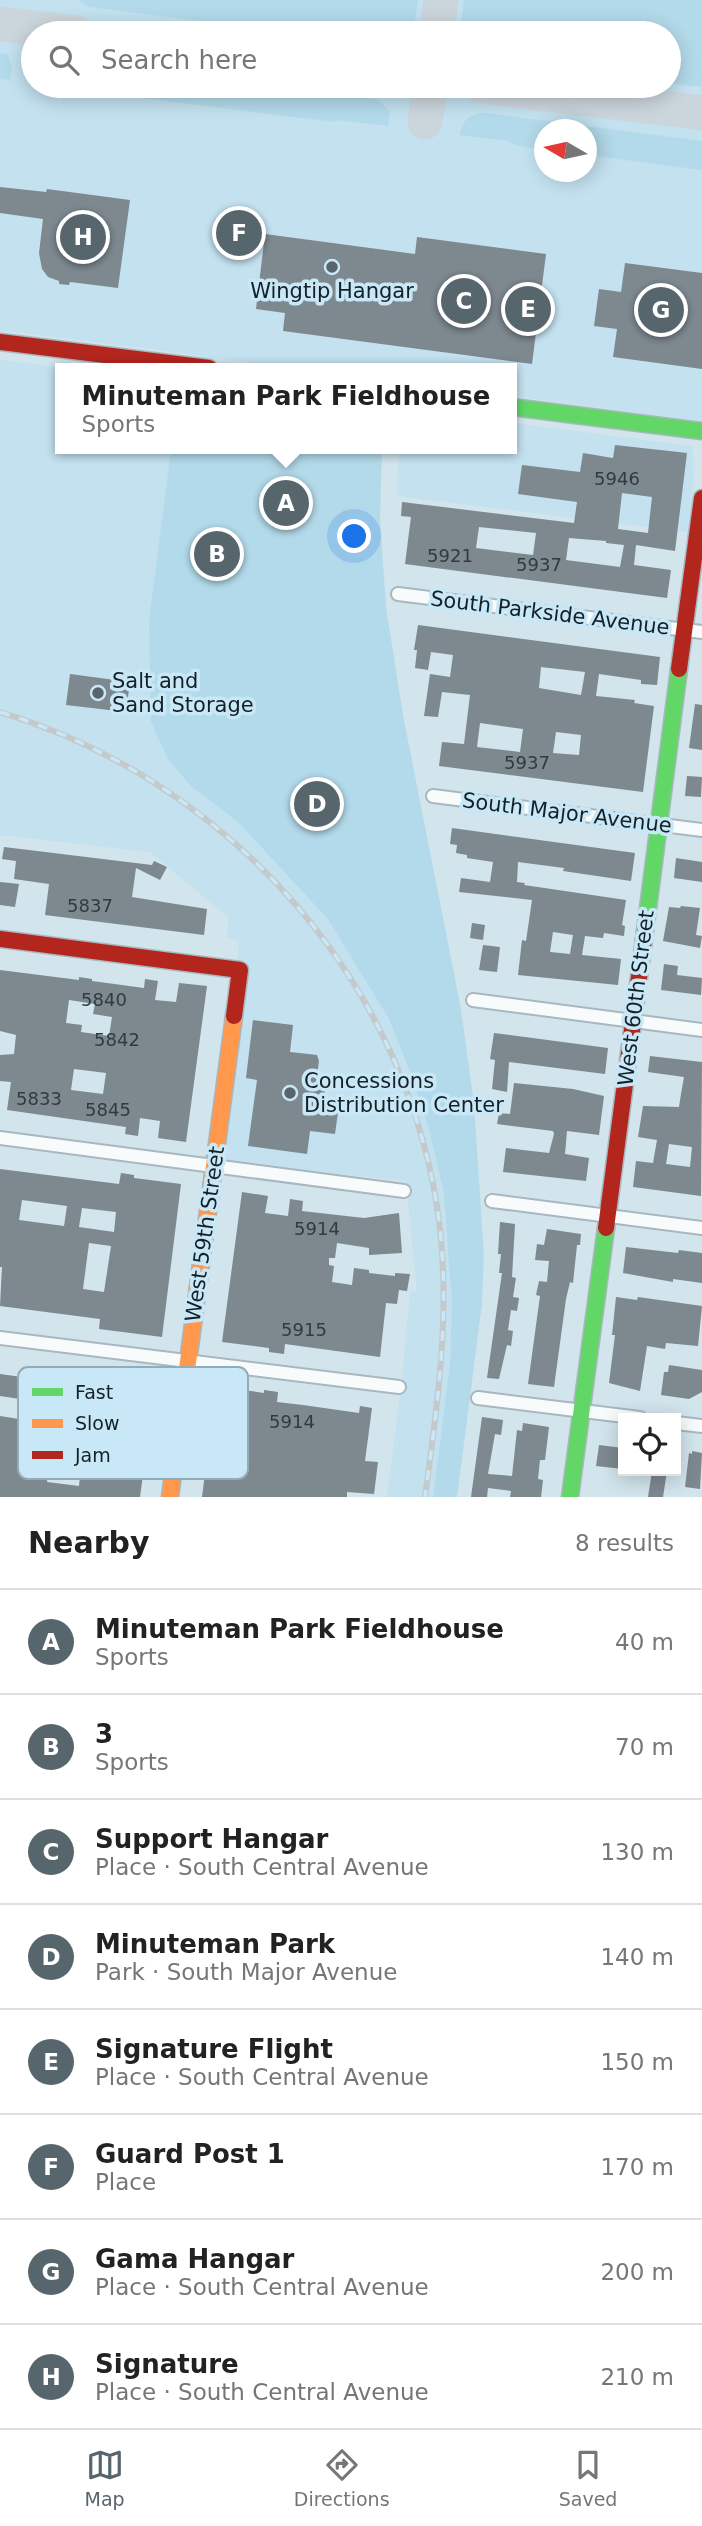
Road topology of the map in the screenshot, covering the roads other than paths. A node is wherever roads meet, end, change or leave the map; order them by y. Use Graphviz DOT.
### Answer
graph roads {
  1 [pos="0,342"];
  2 [pos="169,363"];
  3 [pos="517,408"];
  4 [pos="702,431"];
  5 [pos="702,498"];
  6 [pos="398,594"];
  7 [pos="684,630"];
  8 [pos="702,632"];
  9 [pos="433,796"];
  10 [pos="658,825"];
  11 [pos="702,830"];
  12 [pos="0,939"];
  13 [pos="473,1000"];
  14 [pos="633,1021"];
  15 [pos="702,1030"];
  16 [pos="0,1138"];
  17 [pos="214,1166"];
  18 [pos="404,1191"];
  19 [pos="492,1202"];
  20 [pos="608,1215"];
  21 [pos="702,1228"];
  22 [pos="0,1338"];
  23 [pos="188,1361"];
  24 [pos="187,1367"];
  25 [pos="237,1367"];
  26 [pos="248,1368"];
  27 [pos="399,1387"];
  28 [pos="478,1398"];
  29 [pos="582,1411"];
  30 [pos="618,1415"];
  31 [pos="681,1424"];
  32 [pos="702,1426"];
  33 [pos="172,1479"];
  34 [pos="170,1497"];
  35 [pos="570,1497"];
  1 -- 2 [label="street"];
  3 -- 4 [label="street"];
  5 -- 7 [label="street, West 60th Street"];
  6 -- 7 [label="street, South Parkside Avenue"];
  7 -- 8 [label="street, South Parkside Avenue"];
  7 -- 10 [label="street, West 60th Street"];
  9 -- 10 [label="street, South Major Avenue"];
  10 -- 11 [label="street, South Major Avenue"];
  10 -- 14 [label="street, West 60th Street"];
  12 -- 17 [label="street, West 59th Street"];
  13 -- 14 [label="street"];
  14 -- 15 [label="street"];
  14 -- 20 [label="street, West 60th Street"];
  16 -- 17 [label="street"];
  17 -- 18 [label="street"];
  17 -- 23 [label="street, West 59th Street"];
  19 -- 20 [label="street"];
  20 -- 21 [label="street"];
  20 -- 29 [label="street, West 60th Street"];
  22 -- 23 [label="street"];
  23 -- 24 [label="street, West 59th Street"];
  23 -- 25 [label="street"];
  26 -- 27 [label="street"];
  28 -- 29 [label="street"];
  29 -- 30 [label="street"];
  29 -- 35 [label="street, West 60th Street"];
  31 -- 32 [label="street"];
  33 -- 34 [label="street, West 59th Street"];
}
